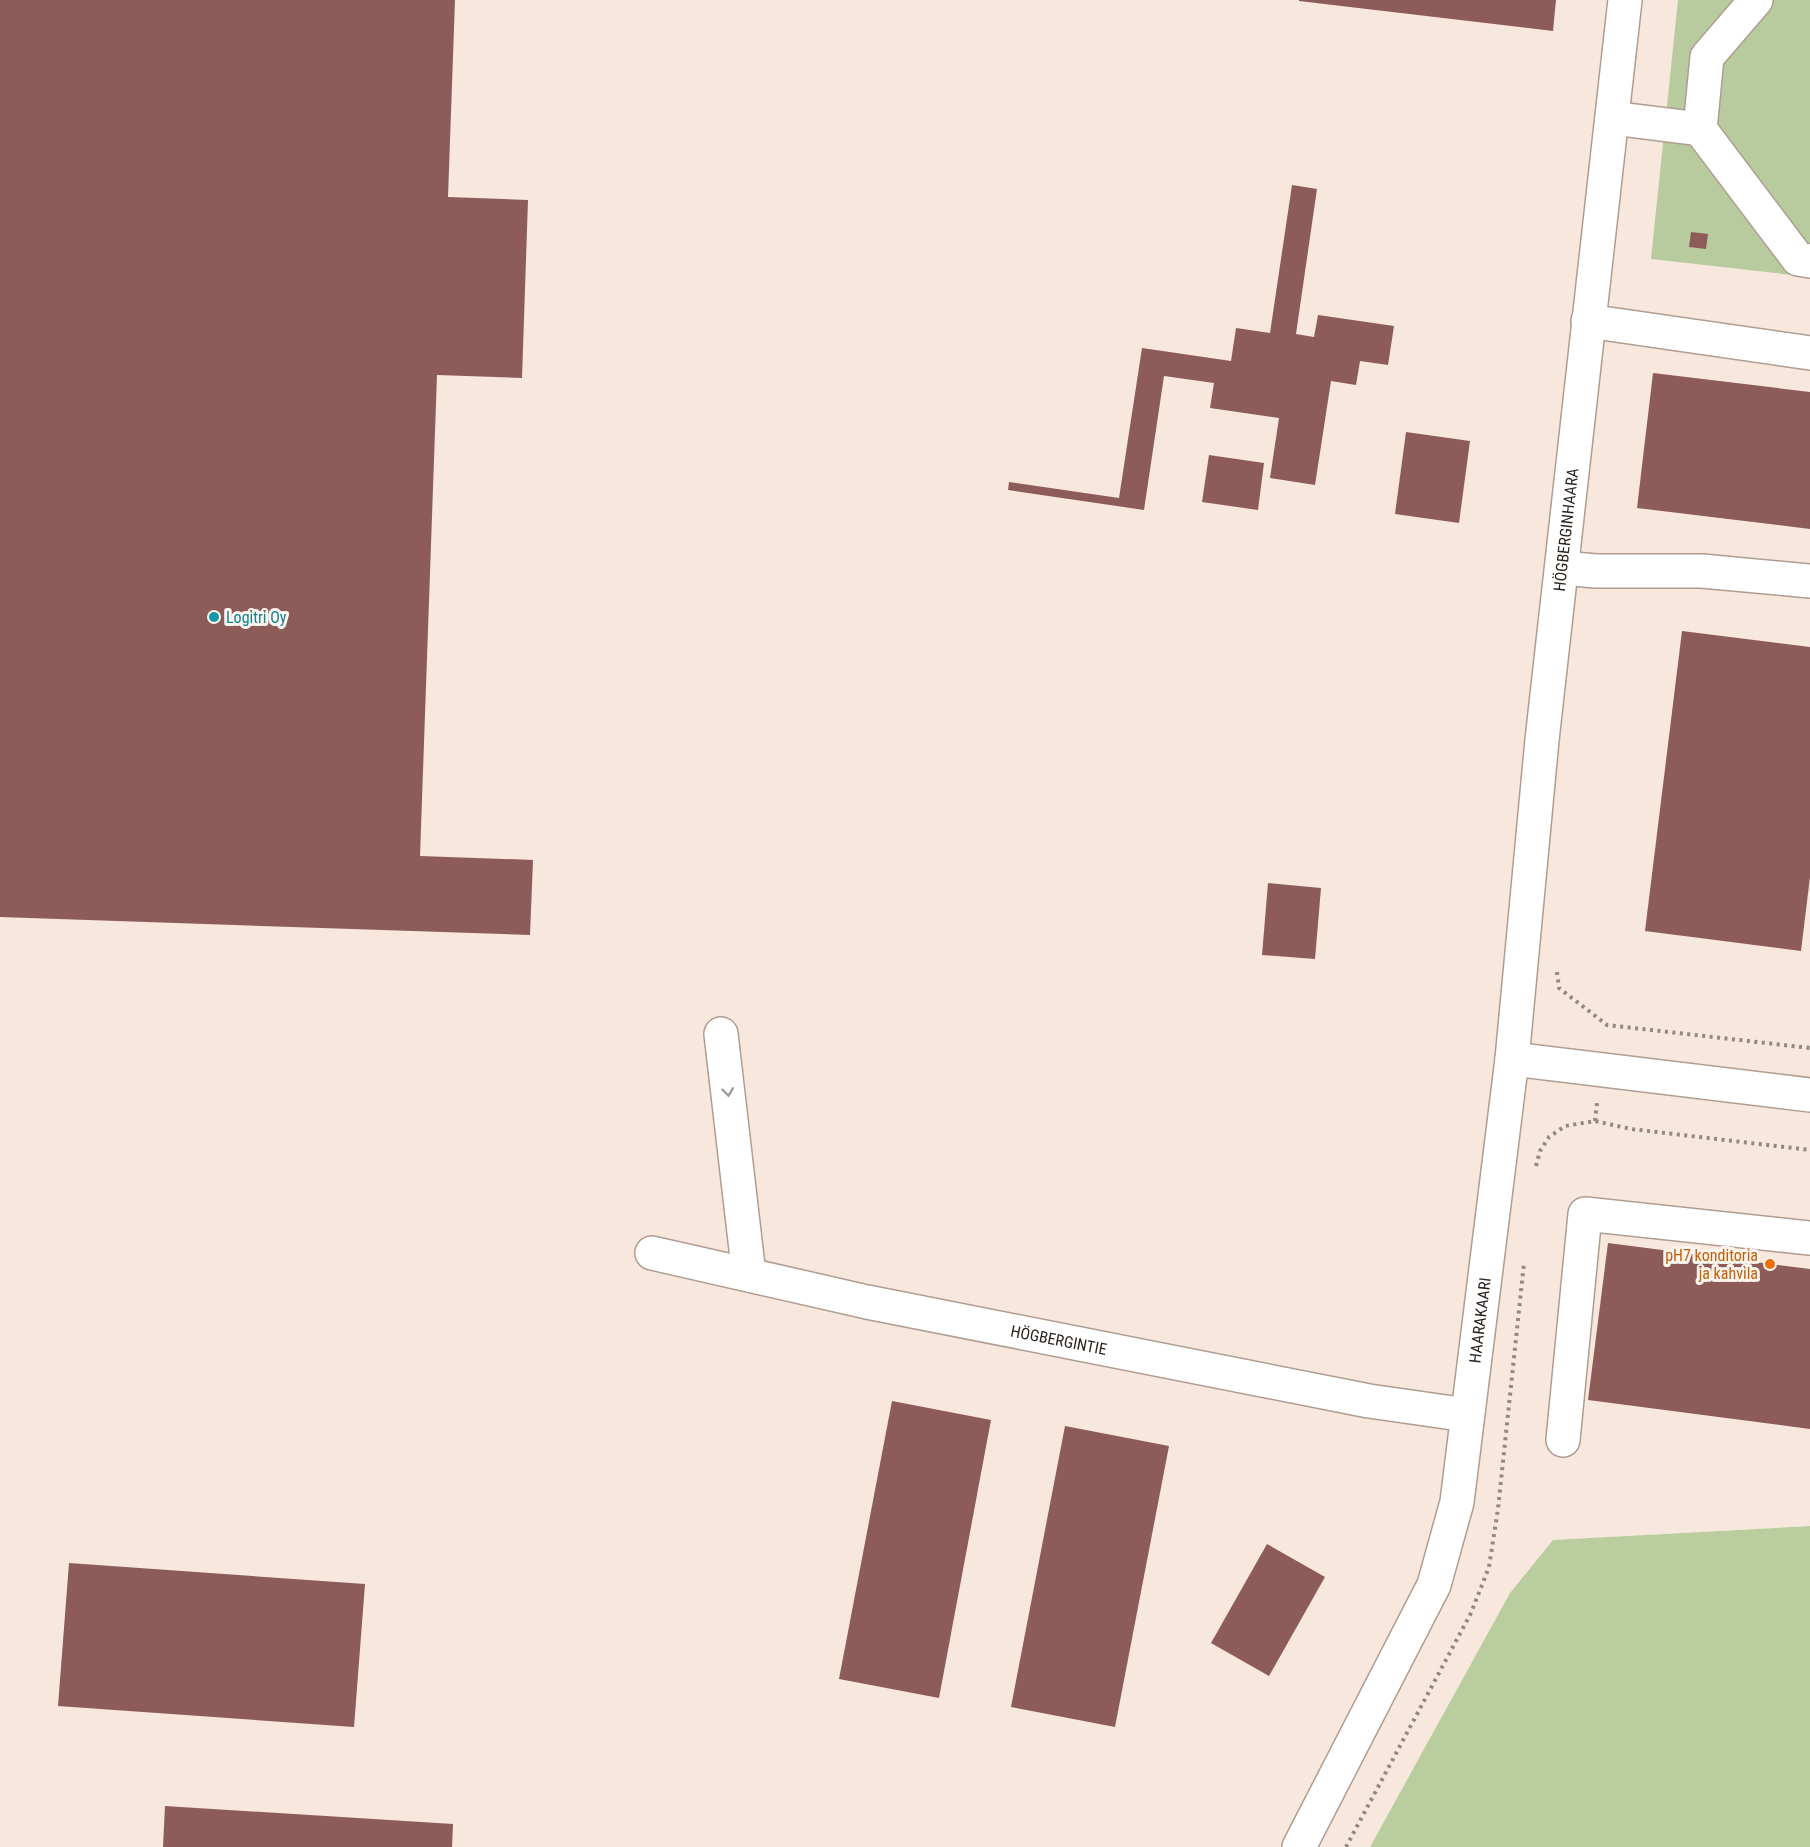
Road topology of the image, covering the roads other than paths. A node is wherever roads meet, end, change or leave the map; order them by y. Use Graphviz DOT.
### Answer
graph roads {
  1 [pos="1625,0"];
  2 [pos="1756,0"];
  3 [pos="1612,118"];
  4 [pos="1700,129"];
  5 [pos="1810,261"];
  6 [pos="1588,321"];
  7 [pos="1810,353"];
  8 [pos="1563,568"];
  9 [pos="1810,581"];
  10 [pos="721,1034"];
  11 [pos="1512,1059"];
  12 [pos="1810,1095"];
  13 [pos="1810,1238"];
  14 [pos="652,1253"];
  15 [pos="749,1275"];
  16 [pos="1467,1415"];
  17 [pos="1563,1440"];
  18 [pos="1299,1847"];
  1 -- 3 [label="street, HÖGBERGINHAARA"];
  2 -- 4 [label="street"];
  3 -- 4 [label="street"];
  3 -- 6 [label="street, HÖGBERGINHAARA"];
  4 -- 5 [label="street"];
  6 -- 7 [label="street"];
  6 -- 8 [label="street, HÖGBERGINHAARA"];
  8 -- 9 [label="street"];
  8 -- 11 [label="street, HÖGBERGINHAARA"];
  10 -- 15 [label="street, one-way"];
  11 -- 12 [label="street"];
  11 -- 16 [label="street, HAARAKAARI"];
  13 -- 17 [label="street"];
  14 -- 15 [label="street, HÖGBERGINTIE"];
  15 -- 16 [label="street, HÖGBERGINTIE"];
  16 -- 18 [label="street, HAARAKAARI"];
}
